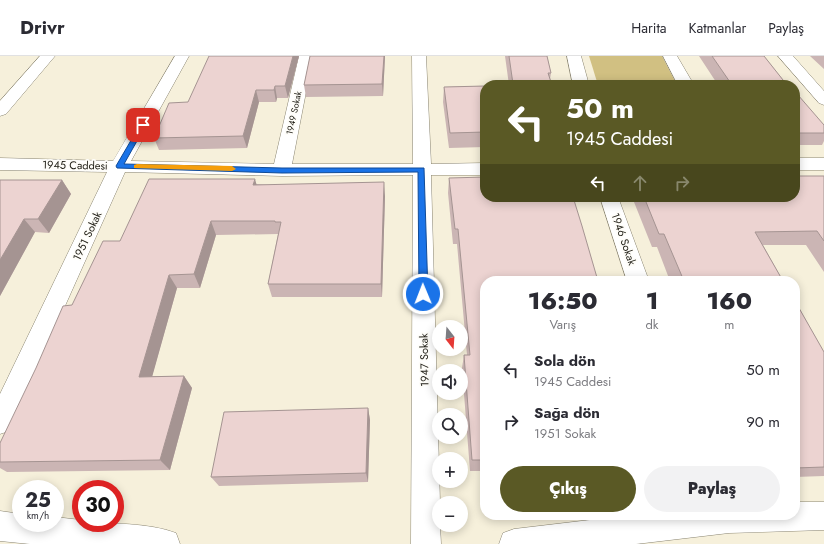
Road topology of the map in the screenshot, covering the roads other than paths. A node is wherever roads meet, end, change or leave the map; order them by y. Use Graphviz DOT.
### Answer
graph roads {
  1 [pos="48,56"];
  2 [pos="182,56"];
  3 [pos="306,56"];
  4 [pos="419,56"];
  5 [pos="574,56"];
  6 [pos="670,56"];
  7 [pos="785,56"];
  8 [pos="580,80"];
  9 [pos="683,80"];
  10 [pos="824,100"];
  11 [pos="0,112"];
  12 [pos="0,164"];
  13 [pos="800,164"];
  14 [pos="824,164"];
  15 [pos="119,166"];
  16 [pos="422,169"];
  17 [pos="480,169"];
  18 [pos="282,170"];
  19 [pos="611,202"];
  20 [pos="636,276"];
  21 [pos="0,422"];
  22 [pos="800,516"];
  23 [pos="824,516"];
  24 [pos="698,520"];
  25 [pos="0,526"];
  26 [pos="165,544"];
  27 [pos="426,544"];
  28 [pos="514,544"];
  1 -- 11 [label="street"];
  2 -- 15 [label="street, 1951 Sokak"];
  3 -- 18 [label="street, 1949 Sokak"];
  4 -- 16 [label="street, 1947 Sokak"];
  5 -- 8 [label="street"];
  6 -- 9 [label="street"];
  7 -- 10 [label="street"];
  12 -- 15 [label="street, 1945 Caddesi"];
  13 -- 14 [label="street"];
  15 -- 18 [label="street, 1945 Caddesi"];
  15 -- 21 [label="street, 1951 Sokak"];
  16 -- 17 [label="street, 1945 Caddesi"];
  16 -- 18 [label="street, 1945 Caddesi"];
  16 -- 27 [label="street, 1947 Sokak"];
  19 -- 20 [label="street, 1946 Sokak"];
  22 -- 23 [label="street"];
  24 -- 28 [label="street"];
  25 -- 26 [label="street"];
}
